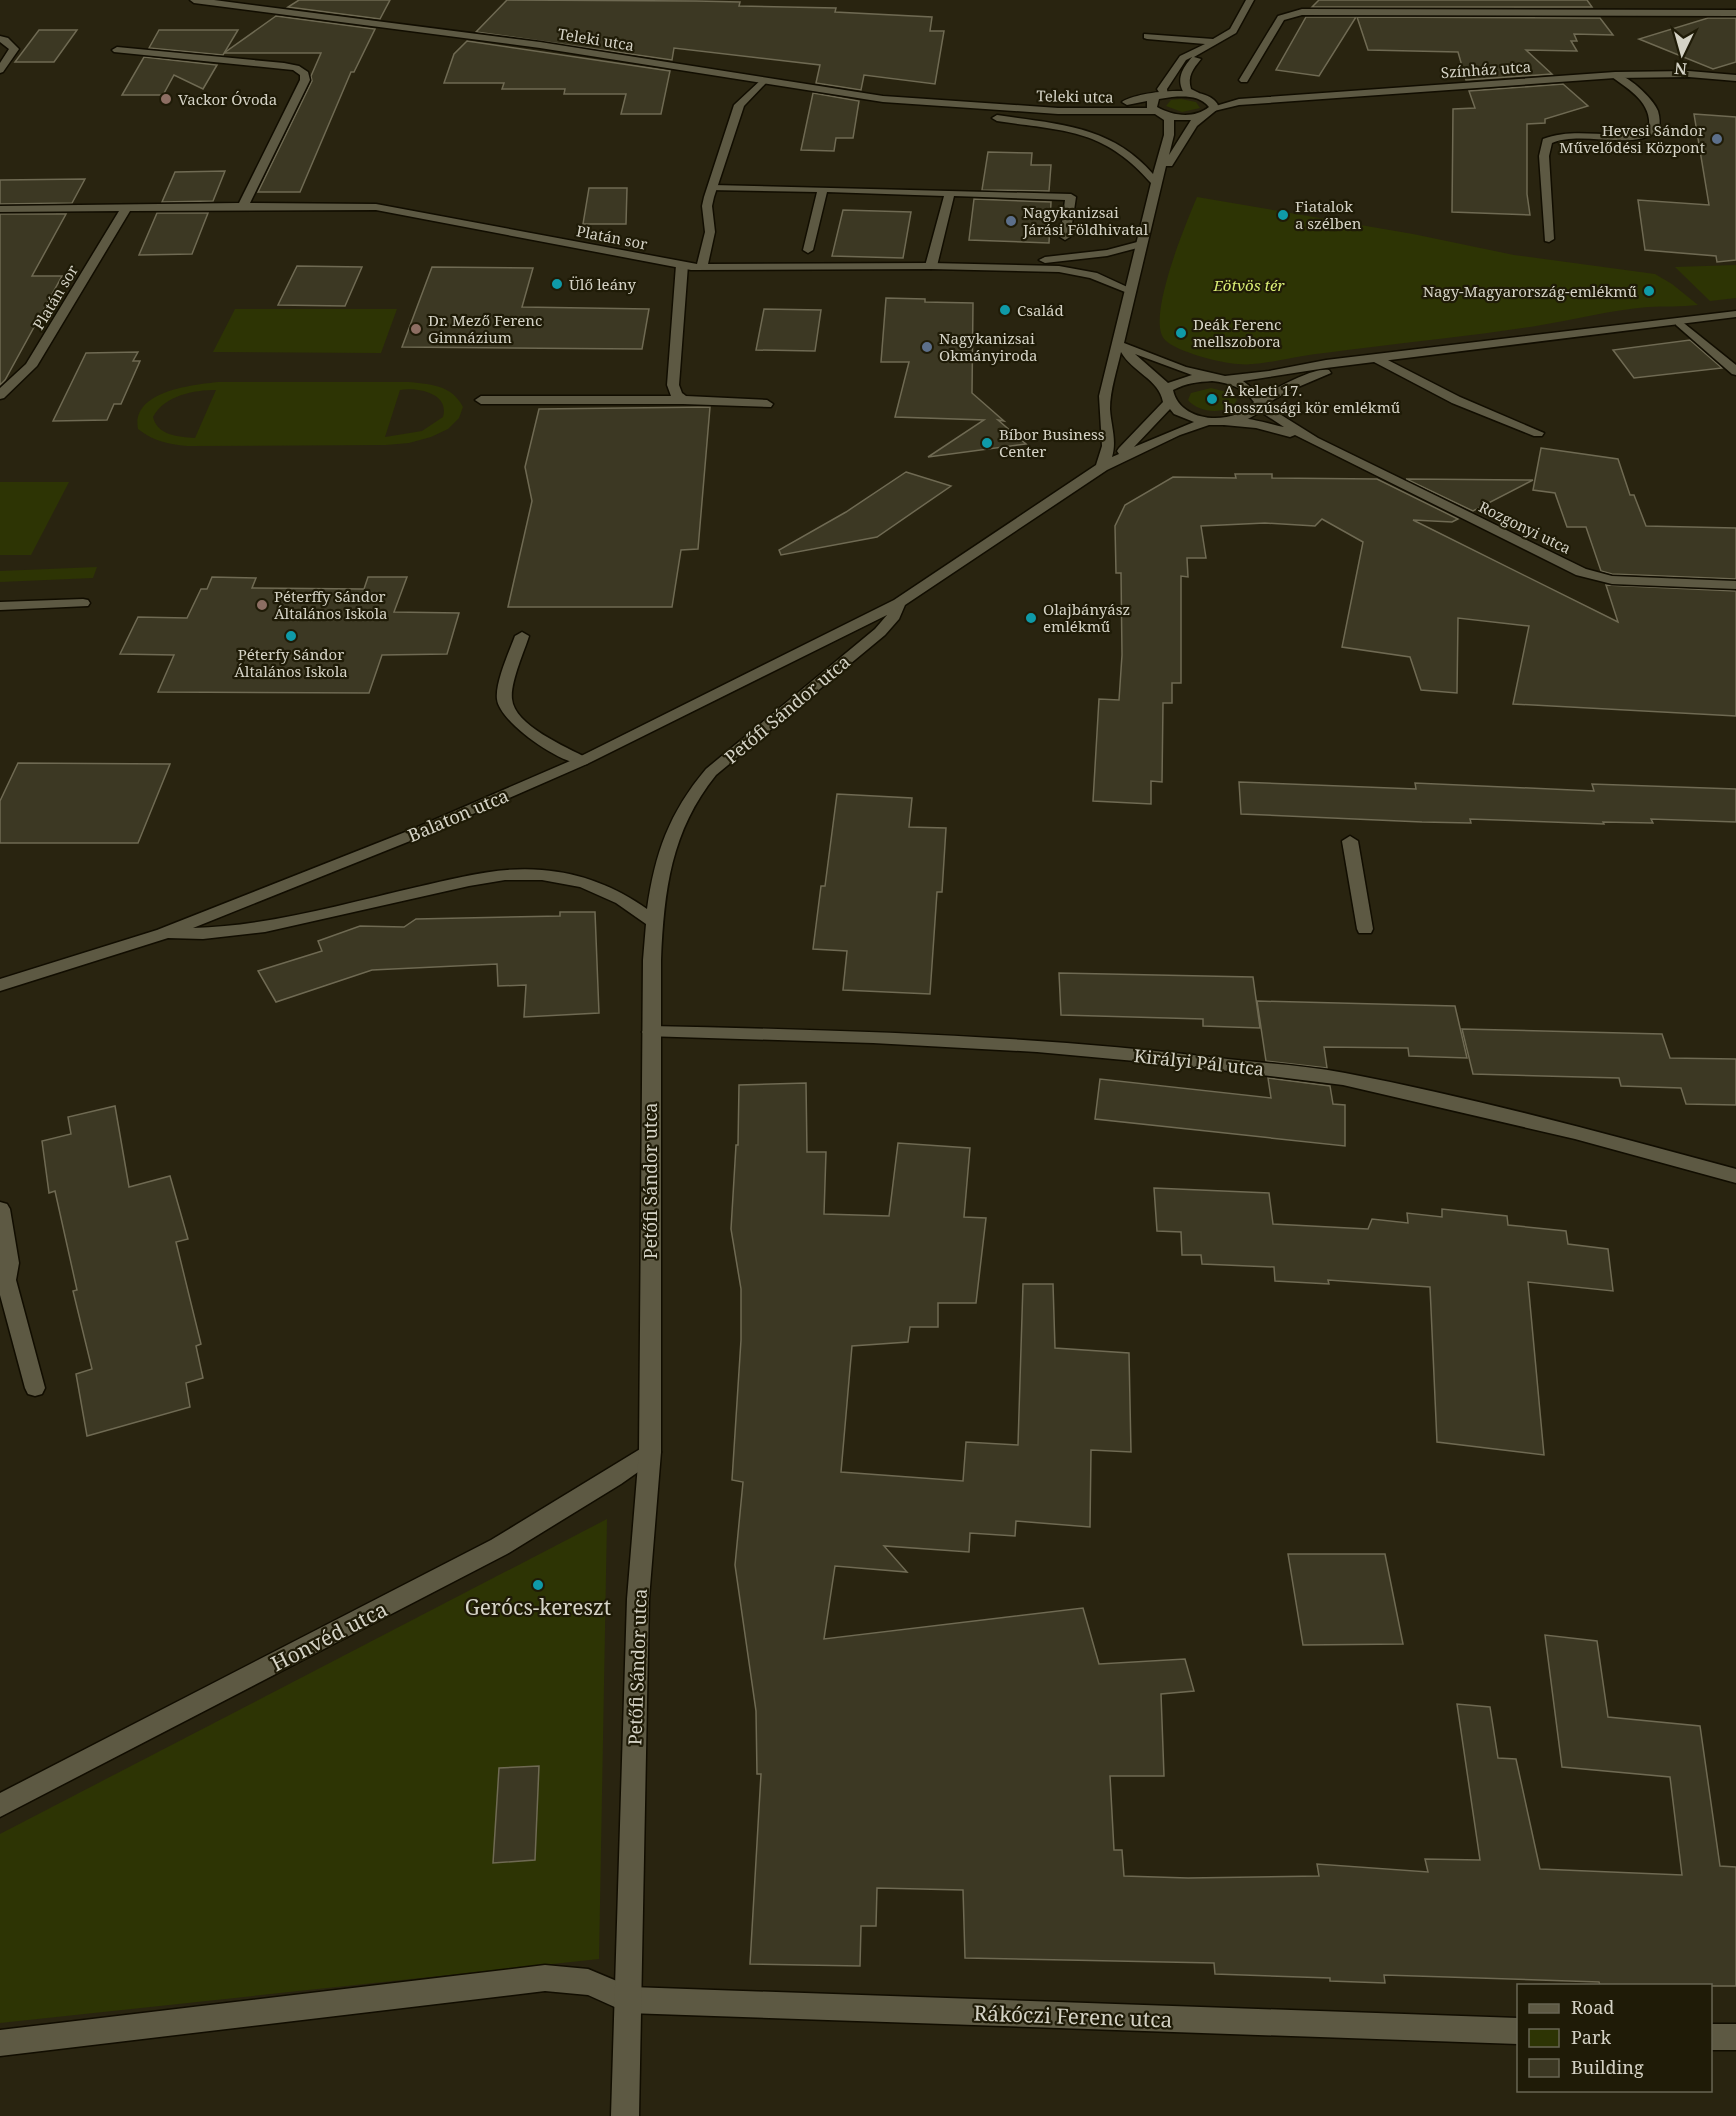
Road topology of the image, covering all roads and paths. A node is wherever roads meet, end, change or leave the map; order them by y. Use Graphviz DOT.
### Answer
graph roads {
  1 [pos="194,0"];
  2 [pos="1250,0"];
  3 [pos="1690,5"];
  4 [pos="1736,14"];
  5 [pos="1705,15"];
  6 [pos="1725,22"];
  7 [pos="1147,36"];
  8 [pos="0,39"];
  9 [pos="1215,42"];
  10 [pos="117,50"];
  11 [pos="1202,50"];
  12 [pos="0,70"];
  13 [pos="1615,75"];
  14 [pos="1736,78"];
  15 [pos="1244,80"];
  16 [pos="763,81"];
  17 [pos="1165,95"];
  18 [pos="1196,95"];
  19 [pos="883,99"];
  20 [pos="1154,99"];
  21 [pos="1207,99"];
  22 [pos="1239,102"];
  23 [pos="993,107"];
  24 [pos="1214,108"];
  25 [pos="1160,113"];
  26 [pos="1203,115"];
  27 [pos="1156,183"];
  28 [pos="713,188"];
  29 [pos="823,189"];
  30 [pos="950,193"];
  31 [pos="127,206"];
  32 [pos="243,206"];
  33 [pos="0,209"];
  34 [pos="1065,237"];
  35 [pos="1549,239"];
  36 [pos="1141,244"];
  37 [pos="808,250"];
  38 [pos="682,266"];
  39 [pos="931,266"];
  40 [pos="702,267"];
  41 [pos="978,267"];
  42 [pos="1130,291"];
  43 [pos="1736,314"];
  44 [pos="1680,322"];
  45 [pos="1119,334"];
  46 [pos="1125,346"];
  47 [pos="1378,359"];
  48 [pos="1358,362"];
  49 [pos="1736,371"];
  50 [pos="1212,377"];
  51 [pos="1227,379"];
  52 [pos="1167,389"];
  53 [pos="0,395"];
  54 [pos="481,400"];
  55 [pos="683,400"];
  56 [pos="767,404"];
  57 [pos="1169,404"];
  58 [pos="1260,404"];
  59 [pos="1208,421"];
  60 [pos="1224,421"];
  61 [pos="1538,433"];
  62 [pos="1314,441"];
  63 [pos="1108,464"];
  64 [pos="1736,585"];
  65 [pos="83,603"];
  66 [pos="898,603"];
  67 [pos="0,606"];
  68 [pos="522,636"];
  69 [pos="582,761"];
  70 [pos="1350,842"];
  71 [pos="654,922"];
  72 [pos="1365,929"];
  73 [pos="163,934"];
  74 [pos="0,985"];
  75 [pos="651,1032"];
  76 [pos="1736,1176"];
  77 [pos="0,1209"];
  78 [pos="3,1282"];
  79 [pos="35,1388"];
  80 [pos="650,1452"];
  81 [pos="0,1806"];
  82 [pos="628,2000"];
  83 [pos="1517,2031"];
  84 [pos="1712,2037"];
  85 [pos="1736,2037"];
  86 [pos="0,2043"];
  87 [pos="625,2116"];
  1 -- 16 [label="street, Teleki utca"];
  2 -- 9 [label="street"];
  3 -- 5 [label="street"];
  4 -- 5 [label="street"];
  5 -- 6 [label="street"];
  5 -- 15 [label="street"];
  7 -- 9 [label="street"];
  8 -- 12 [label="street"];
  9 -- 11 [label="street"];
  10 -- 32 [label="street"];
  11 -- 17 [label="street"];
  11 -- 18 [label="street"];
  13 -- 14 [label="street, Színház utca"];
  13 -- 22 [label="street, Színház utca"];
  13 -- 35 [label="street"];
  16 -- 19 [label="street, Teleki utca"];
  16 -- 28 [label="street"];
  17 -- 18 [label="street, Teleki utca"];
  17 -- 20 [label="street, Teleki utca"];
  18 -- 21 [label="street, Színház utca"];
  19 -- 23 [label="street, Teleki utca"];
  19 -- 27 [label="street"];
  20 -- 23 [label="street, Teleki utca"];
  20 -- 25 [label="street"];
  21 -- 22 [label="street, Színház utca"];
  21 -- 24 [label="street"];
  22 -- 24 [label="street, Színház utca"];
  23 -- 25 [label="street, Teleki utca"];
  24 -- 26 [label="street, Színház utca"];
  25 -- 26 [label="street, Teleki utca"];
  25 -- 27 [label="street"];
  26 -- 27 [label="street"];
  27 -- 36 [label="street"];
  28 -- 29 [label="street"];
  28 -- 40 [label="street"];
  29 -- 30 [label="street"];
  29 -- 37 [label="street"];
  30 -- 34 [label="street"];
  30 -- 39 [label="street"];
  31 -- 32 [label="street, Platán sor"];
  31 -- 33 [label="street, Platán sor"];
  31 -- 53 [label="street, Platán sor"];
  32 -- 38 [label="street, Platán sor"];
  36 -- 41 [label="street, Platán sor"];
  36 -- 42 [label="street"];
  38 -- 40 [label="street, Platán sor"];
  38 -- 55 [label="street"];
  39 -- 40 [label="street, Platán sor"];
  39 -- 41 [label="street, Platán sor"];
  41 -- 42 [label="street, Platán sor"];
  42 -- 45 [label="street"];
  43 -- 44 [label="street"];
  44 -- 47 [label="street"];
  44 -- 49 [label="street"];
  45 -- 46 [label="street"];
  45 -- 63 [label="street"];
  46 -- 50 [label="street"];
  46 -- 52 [label="street"];
  47 -- 48 [label="street"];
  47 -- 61 [label="street"];
  48 -- 51 [label="street"];
  48 -- 58 [label="street"];
  50 -- 51 [label="street"];
  50 -- 52 [label="street"];
  51 -- 58 [label="street, Rozgonyi utca"];
  52 -- 57 [label="street"];
  54 -- 55 [label="street"];
  55 -- 56 [label="street"];
  57 -- 59 [label="street"];
  57 -- 63 [label="street, Petőfi Sándor utca"];
  58 -- 60 [label="street"];
  58 -- 62 [label="street, Rozgonyi utca"];
  59 -- 60 [label="street"];
  59 -- 63 [label="street, Petőfi Sándor utca"];
  60 -- 62 [label="street, Rozgonyi utca"];
  62 -- 64 [label="street, Rozgonyi utca"];
  63 -- 66 [label="street, Petőfi Sándor utca"];
  65 -- 67 [label="street"];
  66 -- 69 [label="street, Balaton utca"];
  66 -- 71 [label="street, Petőfi Sándor utca"];
  68 -- 69 [label="street"];
  69 -- 73 [label="street, Balaton utca"];
  70 -- 72 [label="street"];
  71 -- 73 [label="street"];
  71 -- 75 [label="street, Petőfi Sándor utca"];
  73 -- 74 [label="street, Balaton utca"];
  75 -- 76 [label="street, Királyi Pál utca"];
  75 -- 80 [label="street, Petőfi Sándor utca"];
  77 -- 78 [label="street"];
  78 -- 79 [label="street"];
  80 -- 81 [label="street, Honvéd utca"];
  80 -- 82 [label="street, Petőfi Sándor utca"];
  82 -- 83 [label="street, Rákóczi Ferenc utca"];
  82 -- 86 [label="street"];
  82 -- 87 [label="street, Petőfi Sándor utca"];
  84 -- 85 [label="street"];
}
